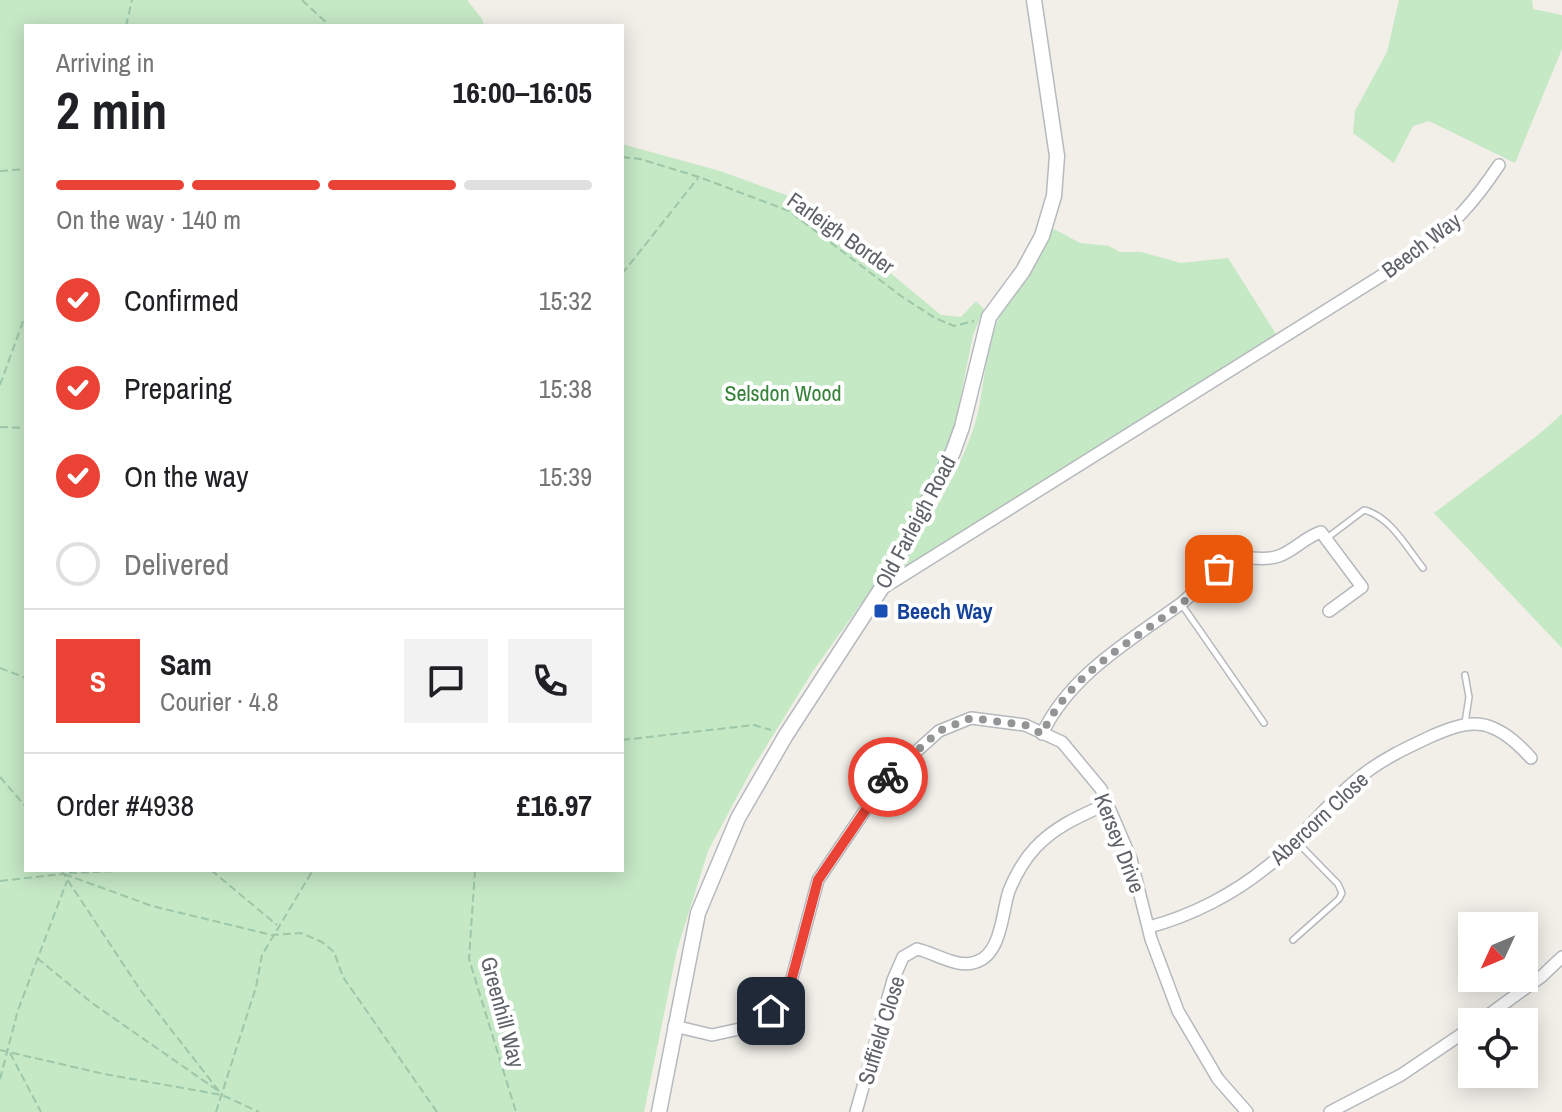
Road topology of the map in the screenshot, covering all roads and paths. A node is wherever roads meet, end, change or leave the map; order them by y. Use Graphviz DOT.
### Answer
graph roads {
  1 [pos="132,0"];
  2 [pos="302,0"];
  3 [pos="1034,0"];
  4 [pos="126,24"];
  5 [pos="328,24"];
  6 [pos="624,157"];
  7 [pos="1499,165"];
  8 [pos="24,169"];
  9 [pos="0,171"];
  10 [pos="699,177"];
  11 [pos="624,271"];
  12 [pos="989,317"];
  13 [pos="24,319"];
  14 [pos="0,385"];
  15 [pos="0,427"];
  16 [pos="24,428"];
  17 [pos="1326,539"];
  18 [pos="1423,568"];
  19 [pos="881,589"];
  20 [pos="1181,604"];
  21 [pos="1329,611"];
  22 [pos="0,668"];
  23 [pos="1465,675"];
  24 [pos="24,677"];
  25 [pos="1264,723"];
  26 [pos="1465,723"];
  27 [pos="1042,734"];
  28 [pos="786,735"];
  29 [pos="624,740"];
  30 [pos="1531,758"];
  31 [pos="0,777"];
  32 [pos="1109,803"];
  33 [pos="24,805"];
  34 [pos="1294,840"];
  35 [pos="102,872"];
  36 [pos="213,872"];
  37 [pos="312,872"];
  38 [pos="475,872"];
  39 [pos="64,874"];
  40 [pos="68,879"];
  41 [pos="0,881"];
  42 [pos="278,926"];
  43 [pos="1149,927"];
  44 [pos="272,935"];
  45 [pos="1293,940"];
  46 [pos="1562,957"];
  47 [pos="37,958"];
  48 [pos="1498,1008"];
  49 [pos="674,1026"];
  50 [pos="1458,1036"];
  51 [pos="0,1050"];
  52 [pos="9,1050"];
  53 [pos="0,1079"];
  54 [pos="219,1091"];
  55 [pos="222,1095"];
  56 [pos="41,1112"];
  57 [pos="216,1112"];
  58 [pos="259,1112"];
  59 [pos="437,1112"];
  60 [pos="516,1112"];
  61 [pos="659,1112"];
  62 [pos="856,1112"];
  63 [pos="1247,1112"];
  64 [pos="1330,1112"];
  1 -- 4 [label="path"];
  2 -- 5 [label="path"];
  3 -- 12 [label="street, Old Farleigh Road"];
  6 -- 10 [label="path, Farleigh Border"];
  7 -- 19 [label="street, Beech Way"];
  8 -- 9 [label="path"];
  10 -- 11 [label="path"];
  10 -- 12 [label="path, Farleigh Border"];
  12 -- 19 [label="street, Old Farleigh Road"];
  13 -- 14 [label="path"];
  15 -- 16 [label="path"];
  17 -- 18 [label="lane"];
  17 -- 20 [label="street"];
  17 -- 21 [label="street"];
  19 -- 28 [label="street, Old Farleigh Road"];
  20 -- 25 [label="lane"];
  20 -- 27 [label="street"];
  22 -- 24 [label="path"];
  23 -- 26 [label="lane"];
  26 -- 30 [label="street"];
  26 -- 34 [label="street, Abercorn Close"];
  27 -- 32 [label="street, Kersey Drive"];
  27 -- 49 [label="street, Kersey Drive"];
  28 -- 29 [label="path"];
  28 -- 49 [label="street, Old Farleigh Road"];
  31 -- 33 [label="path"];
  32 -- 43 [label="street, Kersey Drive"];
  32 -- 62 [label="street, Suffield Close"];
  34 -- 43 [label="street, Abercorn Close"];
  34 -- 45 [label="lane"];
  35 -- 39 [label="path"];
  36 -- 42 [label="path"];
  37 -- 42 [label="path"];
  38 -- 60 [label="path, Greenhill Way"];
  39 -- 40 [label="path"];
  39 -- 41 [label="path"];
  39 -- 44 [label="path"];
  40 -- 47 [label="path"];
  40 -- 54 [label="path"];
  42 -- 44 [label="path"];
  43 -- 63 [label="street, Kersey Drive"];
  44 -- 55 [label="path"];
  44 -- 59 [label="path"];
  46 -- 48 [label="street"];
  47 -- 52 [label="path"];
  47 -- 54 [label="path"];
  49 -- 61 [label="street, Old Farleigh Road"];
  50 -- 64 [label="street"];
  51 -- 52 [label="path"];
  52 -- 53 [label="path"];
  52 -- 55 [label="path"];
  52 -- 56 [label="path"];
  54 -- 55 [label="path"];
  55 -- 57 [label="path"];
  55 -- 58 [label="path"];
}
